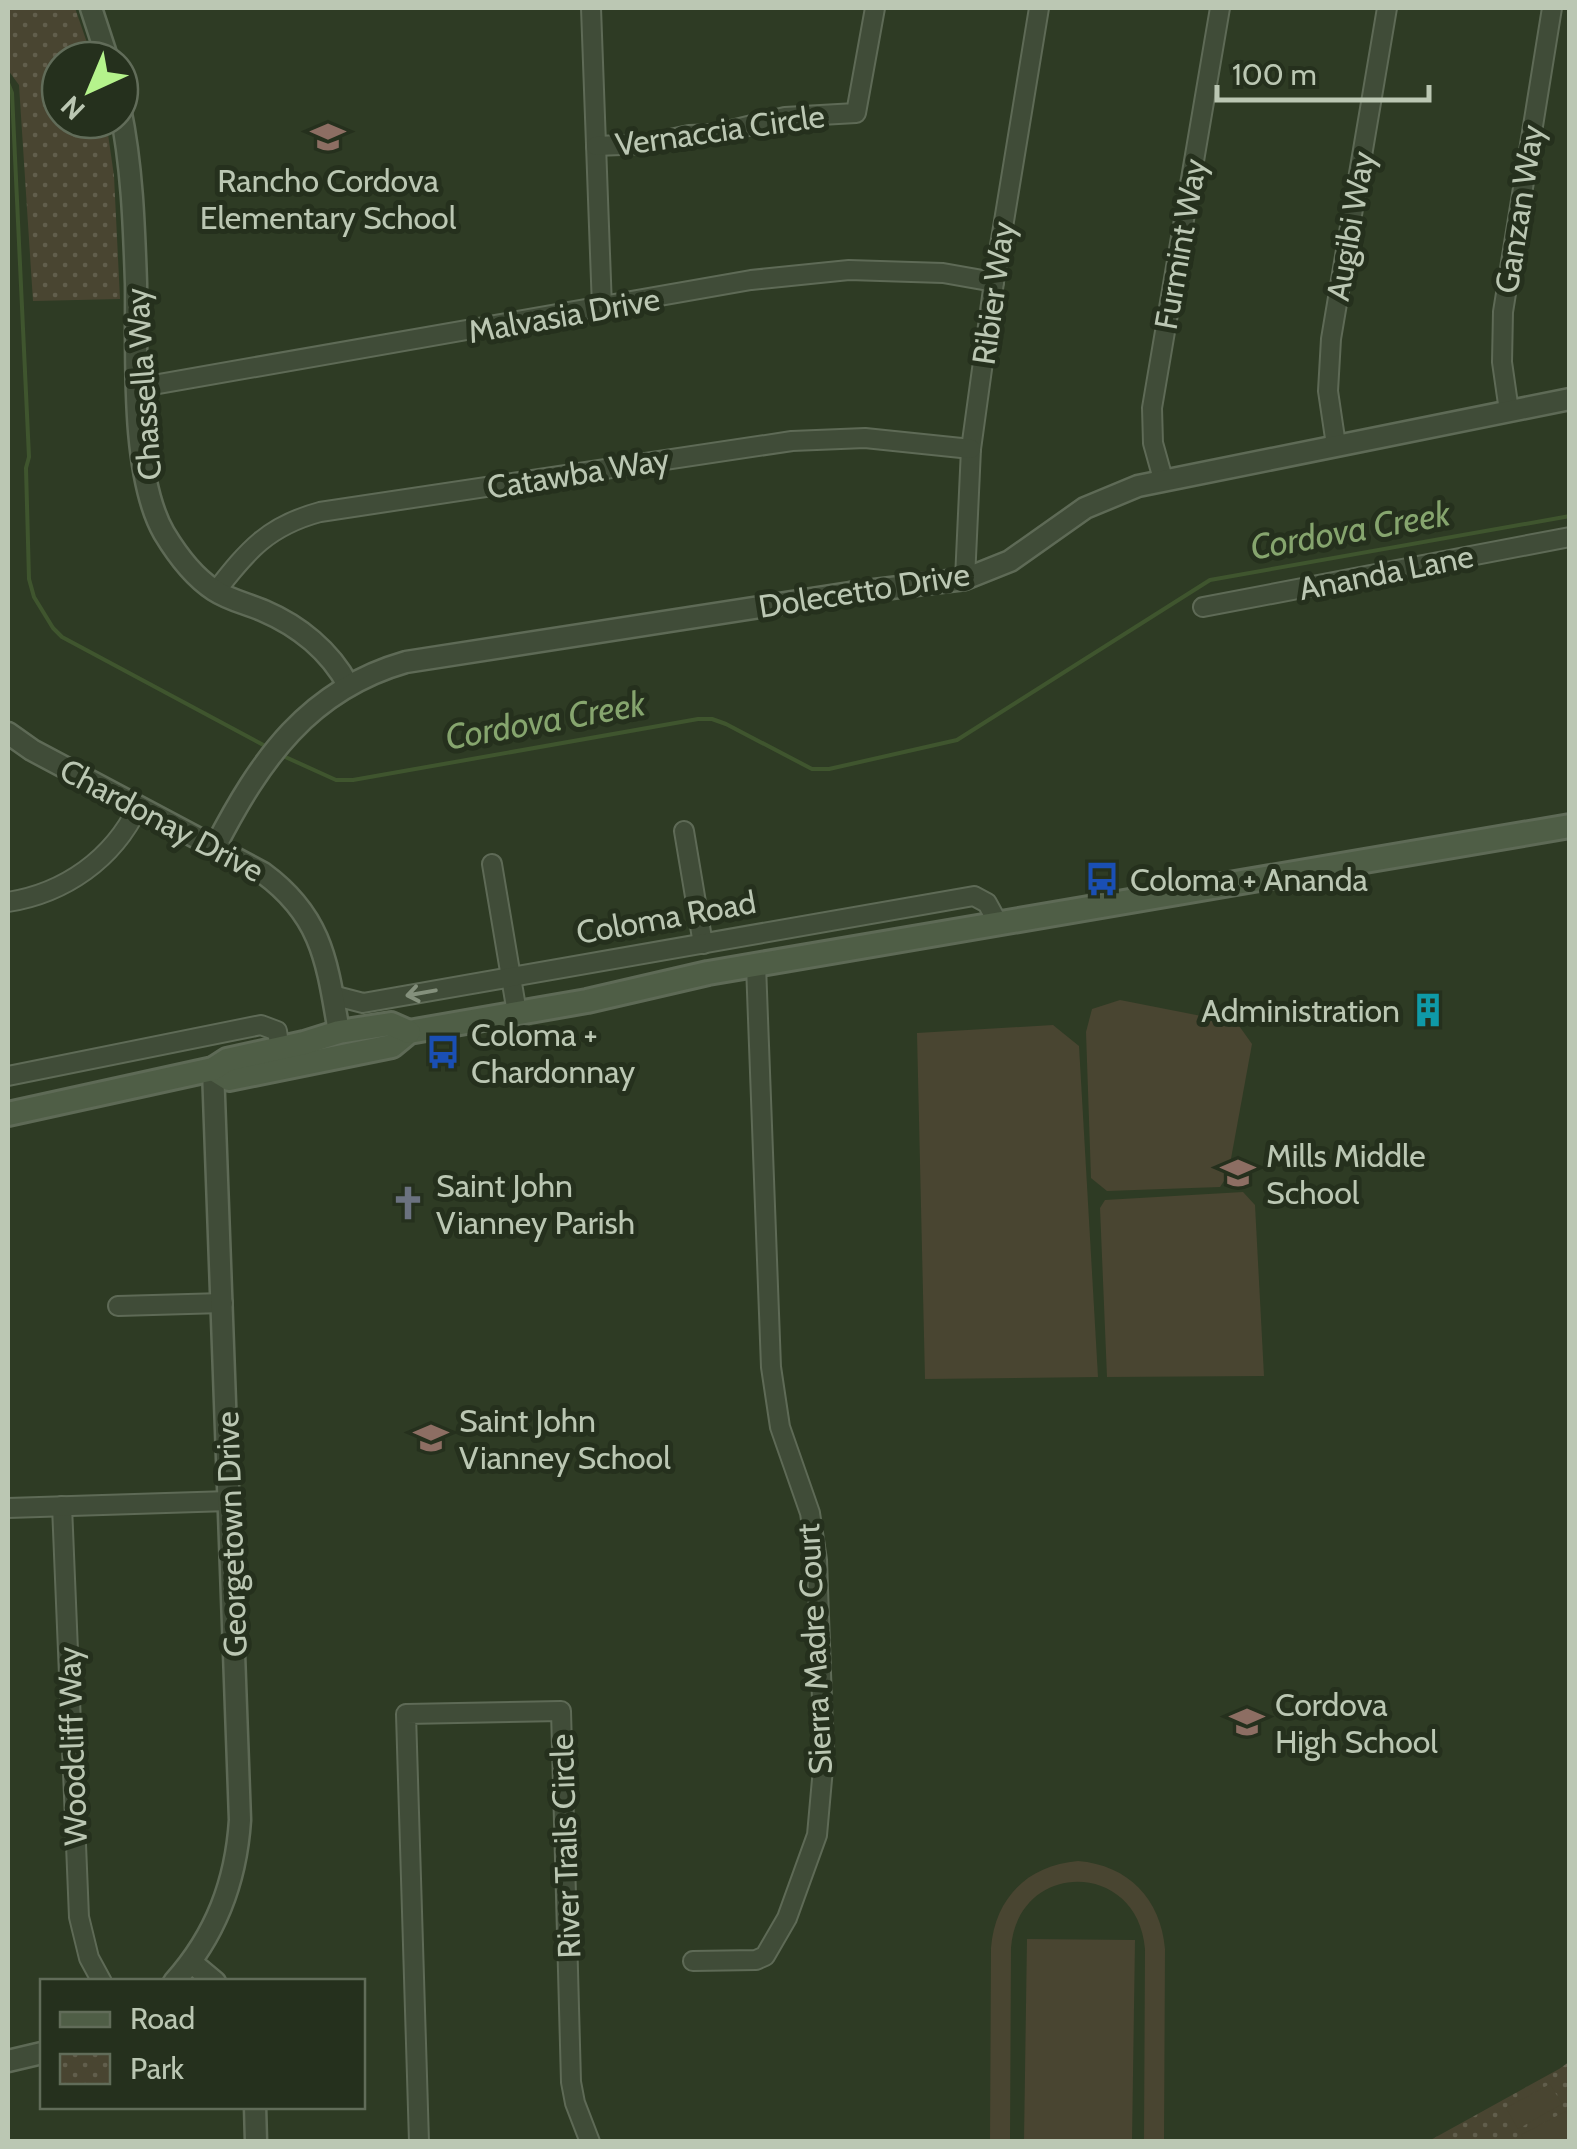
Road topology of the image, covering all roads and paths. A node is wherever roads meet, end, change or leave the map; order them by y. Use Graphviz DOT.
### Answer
graph roads {
  1 [pos="90,8"];
  2 [pos="591,8"];
  3 [pos="875,8"];
  4 [pos="1039,8"];
  5 [pos="1220,8"];
  6 [pos="1386,8"];
  7 [pos="1552,8"];
  8 [pos="101,40"];
  9 [pos="124,140"];
  10 [pos="596,146"];
  11 [pos="994,282"];
  12 [pos="602,308"];
  13 [pos="136,388"];
  14 [pos="1570,399"];
  15 [pos="1508,411"];
  16 [pos="1336,445"];
  17 [pos="971,449"];
  18 [pos="1163,479"];
  19 [pos="1570,537"];
  20 [pos="965,579"];
  21 [pos="216,591"];
  22 [pos="1203,607"];
  23 [pos="348,685"];
  24 [pos="8,733"];
  25 [pos="138,806"];
  26 [pos="1570,826"];
  27 [pos="684,830"];
  28 [pos="215,847"];
  29 [pos="492,864"];
  30 [pos="8,902"];
  31 [pos="998,924"];
  32 [pos="703,944"];
  33 [pos="756,964"];
  34 [pos="511,978"];
  35 [pos="332,996"];
  36 [pos="517,1013"];
  37 [pos="339,1032"];
  38 [pos="409,1032"];
  39 [pos="386,1047"];
  40 [pos="280,1049"];
  41 [pos="213,1070"];
  42 [pos="8,1076"];
  43 [pos="8,1114"];
  44 [pos="222,1304"];
  45 [pos="118,1306"];
  46 [pos="230,1501"];
  47 [pos="62,1506"];
  48 [pos="8,1508"];
  49 [pos="693,1961"];
  50 [pos="191,1962"];
  51 [pos="100,1979"];
  52 [pos="177,1979"];
  53 [pos="211,1979"];
  54 [pos="40,2054"];
  55 [pos="8,2062"];
  56 [pos="255,2109"];
  57 [pos="256,2142"];
  58 [pos="419,2142"];
  59 [pos="590,2142"];
  1 -- 8 [label="street"];
  2 -- 10 [label="street"];
  3 -- 10 [label="street, Vernaccia Circle"];
  4 -- 11 [label="street, Ribier Way"];
  5 -- 18 [label="street, Furmint Way"];
  6 -- 16 [label="street, Augibi Way"];
  7 -- 15 [label="street, Ganzan Way"];
  9 -- 13 [label="street, Chassella Way"];
  10 -- 12 [label="street"];
  11 -- 12 [label="street, Malvasia Drive"];
  11 -- 17 [label="street, Ribier Way"];
  12 -- 13 [label="street, Malvasia Drive"];
  13 -- 21 [label="street, Chassella Way"];
  14 -- 15 [label="street, Dolecetto Drive"];
  15 -- 16 [label="street, Dolecetto Drive"];
  16 -- 18 [label="street, Dolecetto Drive"];
  17 -- 20 [label="street, Ribier Way"];
  17 -- 21 [label="street, Catawba Way"];
  18 -- 20 [label="street, Dolecetto Drive"];
  19 -- 22 [label="street, Ananda Lane"];
  20 -- 23 [label="street, Dolecetto Drive"];
  21 -- 23 [label="street, Chassella Way"];
  23 -- 28 [label="street, Dolecetto Drive"];
  24 -- 25 [label="street, Chardonay Drive"];
  25 -- 28 [label="street, Chardonay Drive"];
  25 -- 30 [label="street"];
  26 -- 31 [label="main road, Coloma Road"];
  27 -- 32 [label="street"];
  28 -- 35 [label="street, Chardonay Drive"];
  29 -- 34 [label="street"];
  31 -- 32 [label="street, Coloma Road"];
  31 -- 33 [label="main road, Coloma Road"];
  32 -- 34 [label="street, Coloma Road"];
  33 -- 36 [label="main road, Coloma Road"];
  33 -- 49 [label="street, Sierra Madre Court"];
  34 -- 35 [label="street, Coloma Road, one-way"];
  34 -- 36 [label="street"];
  35 -- 37 [label="street, Chardonay Drive"];
  36 -- 38 [label="main road, Coloma Road"];
  37 -- 38 [label="main road, Coloma Road"];
  37 -- 39 [label="main road"];
  37 -- 40 [label="main road, Coloma Road"];
  38 -- 39 [label="main road, Coloma Road"];
  39 -- 41 [label="main road, Coloma Road"];
  40 -- 41 [label="main road, Coloma Road"];
  40 -- 42 [label="street"];
  41 -- 43 [label="main road, Coloma Road"];
  41 -- 44 [label="street, Georgetown Drive"];
  44 -- 45 [label="street"];
  44 -- 46 [label="street, Georgetown Drive"];
  46 -- 47 [label="street"];
  46 -- 50 [label="street, Georgetown Drive"];
  47 -- 48 [label="street"];
  47 -- 51 [label="street, Woodcliff Way"];
  50 -- 52 [label="street, Georgetown Drive"];
  50 -- 53 [label="street"];
  54 -- 55 [label="street"];
  56 -- 57 [label="street"];
  58 -- 59 [label="street, River Trails Circle"];
}
